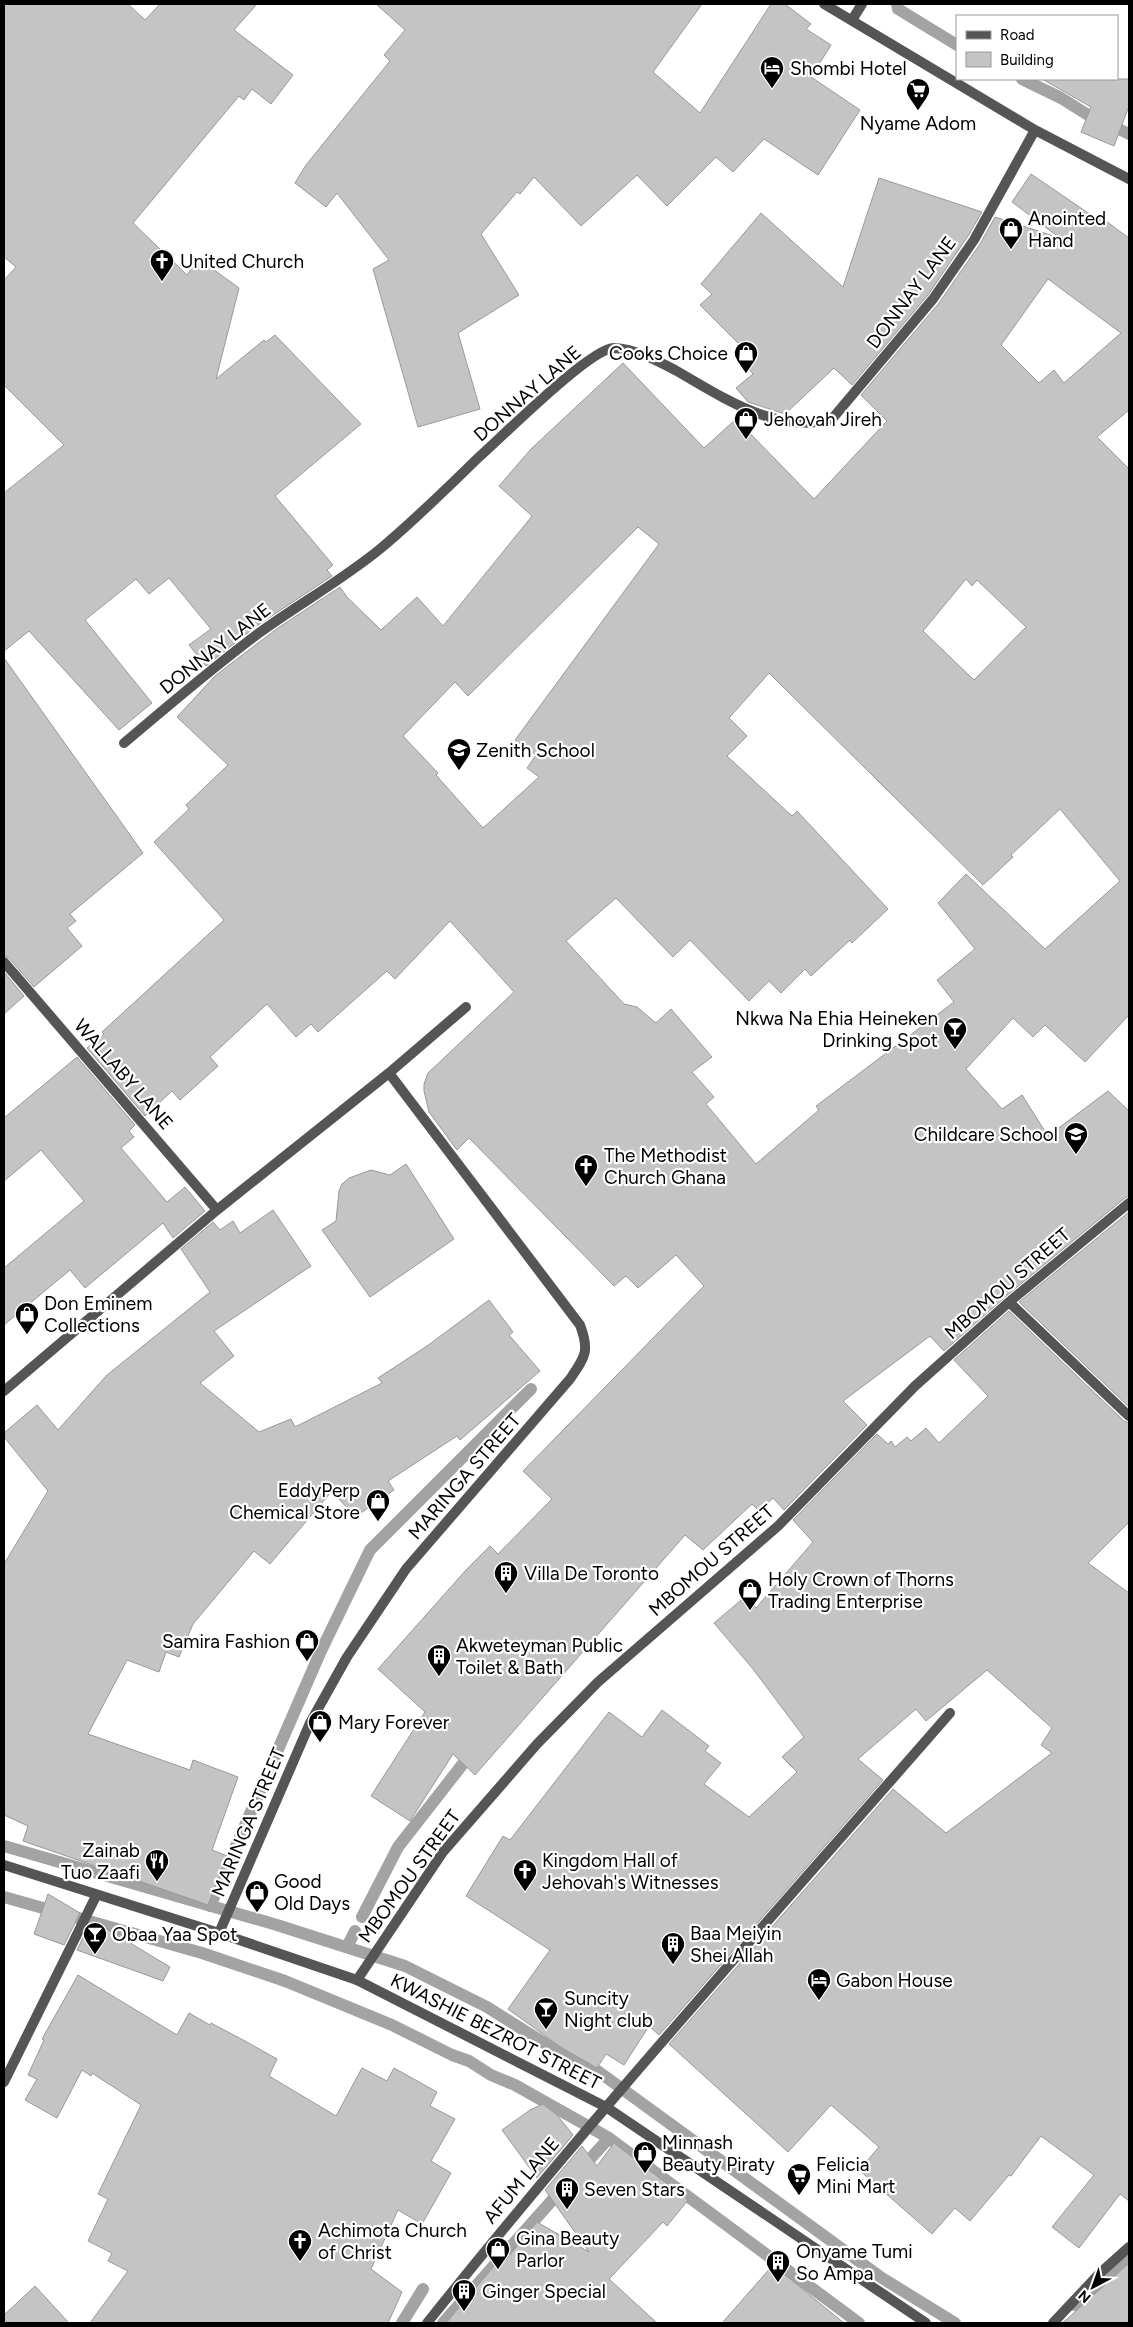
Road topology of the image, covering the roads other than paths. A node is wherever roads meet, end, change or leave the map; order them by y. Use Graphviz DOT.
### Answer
graph roads {
  1 [pos="824,4"];
  2 [pos="862,4"];
  3 [pos="852,20"];
  4 [pos="1035,130"];
  5 [pos="1129,179"];
  6 [pos="124,743"];
  7 [pos="4,962"];
  8 [pos="466,1007"];
  9 [pos="389,1073"];
  10 [pos="1129,1202"];
  11 [pos="217,1210"];
  12 [pos="1009,1302"];
  13 [pos="4,1391"];
  14 [pos="1129,1416"];
  15 [pos="950,1714"];
  16 [pos="4,1865"];
  17 [pos="96,1896"];
  18 [pos="219,1933"];
  19 [pos="357,1980"];
  20 [pos="4,2082"];
  21 [pos="606,2106"];
  22 [pos="1129,2248"];
  23 [pos="427,2323"];
  24 [pos="926,2323"];
  25 [pos="1053,2323"];
  1 -- 3 [label="street"];
  2 -- 3 [label="street"];
  3 -- 4 [label="street"];
  4 -- 5 [label="street"];
  4 -- 6 [label="street, DONNAY LANE"];
  7 -- 11 [label="street, WALLABY LANE"];
  8 -- 9 [label="street"];
  9 -- 11 [label="street"];
  9 -- 18 [label="street, MARINGA STREET"];
  10 -- 12 [label="street, MBOMOU STREET"];
  11 -- 13 [label="street"];
  12 -- 14 [label="street"];
  12 -- 19 [label="street, MBOMOU STREET"];
  15 -- 21 [label="street"];
  16 -- 17 [label="street, KWASHIE BEZROT STREET"];
  17 -- 18 [label="street, KWASHIE BEZROT STREET"];
  17 -- 20 [label="street"];
  18 -- 19 [label="street, KWASHIE BEZROT STREET"];
  19 -- 21 [label="street, KWASHIE BEZROT STREET"];
  21 -- 23 [label="street, AFUM LANE"];
  21 -- 24 [label="street, KWASHIE BEZROT STREET"];
  22 -- 25 [label="street"];
}
